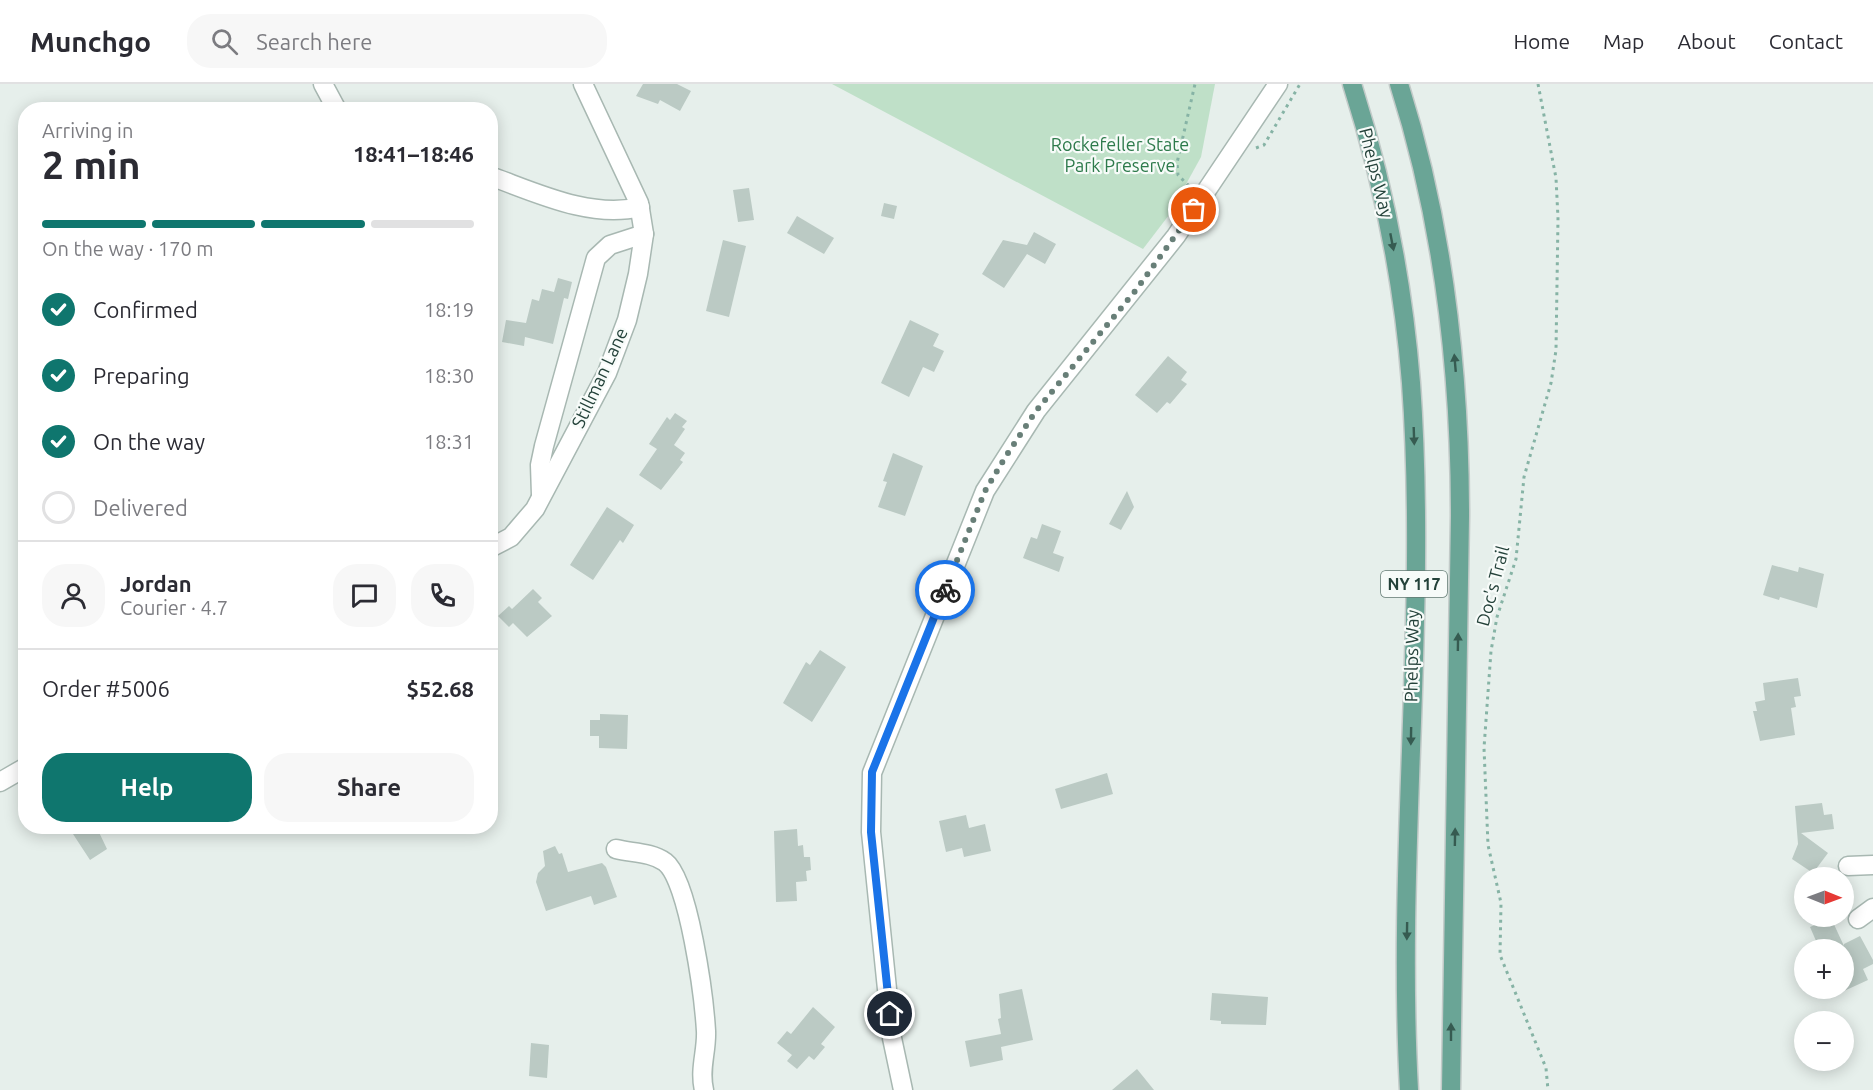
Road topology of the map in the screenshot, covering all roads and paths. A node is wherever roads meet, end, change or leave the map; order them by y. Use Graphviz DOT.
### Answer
graph roads {
  1 [pos="323,84"];
  2 [pos="583,84"];
  3 [pos="1195,84"];
  4 [pos="1278,84"];
  5 [pos="1352,84"];
  6 [pos="1399,84"];
  7 [pos="1538,84"];
  8 [pos="333,102"];
  9 [pos="498,179"];
  10 [pos="1197,184"];
  11 [pos="640,207"];
  12 [pos="644,234"];
  13 [pos="541,497"];
  14 [pos="498,544"];
  15 [pos="18,772"];
  16 [pos="0,782"];
  17 [pos="616,849"];
  18 [pos="1873,865"];
  19 [pos="1848,866"];
  20 [pos="1873,908"];
  21 [pos="1858,919"];
  22 [pos="704,1090"];
  23 [pos="903,1090"];
  24 [pos="1409,1090"];
  25 [pos="1451,1090"];
  26 [pos="1548,1090"];
  1 -- 8 [label="street"];
  2 -- 11 [label="street, Stillman Lane"];
  3 -- 10 [label="path"];
  4 -- 23 [label="street"];
  5 -- 24 [label="main road, Phelps Way / NY 117, one-way"];
  25 -- 6 [label="main road, NY 117, one-way"];
  7 -- 26 [label="path, Doc's Trail"];
  9 -- 11 [label="street"];
  11 -- 12 [label="street, Stillman Lane"];
  12 -- 13 [label="street, Stillman Lane"];
  12 -- 13 [label="street"];
  13 -- 14 [label="street, Stillman Lane"];
  15 -- 16 [label="street"];
  17 -- 22 [label="street"];
  18 -- 19 [label="street"];
  20 -- 21 [label="street"];
}
